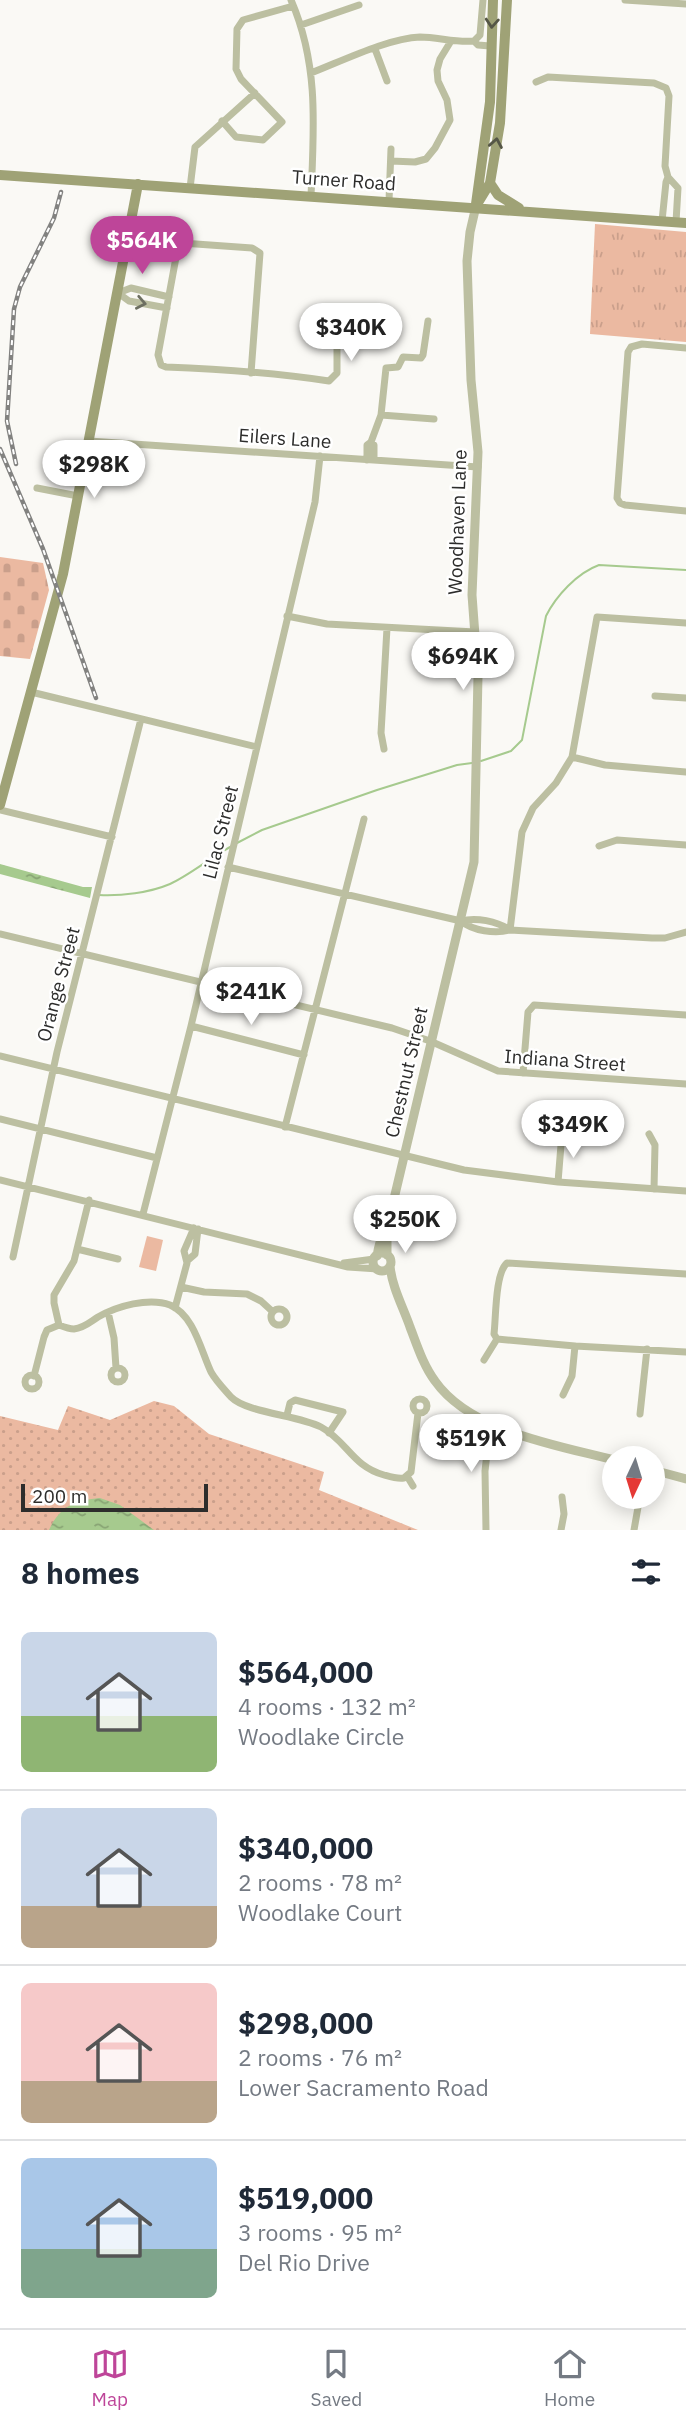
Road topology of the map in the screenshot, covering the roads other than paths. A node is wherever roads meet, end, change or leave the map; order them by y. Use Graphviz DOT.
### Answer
graph roads {
  1 [pos="482,0"];
  2 [pos="494,0"];
  3 [pos="507,0"];
  4 [pos="625,0"];
  5 [pos="669,1"];
  6 [pos="292,3"];
  7 [pos="686,4"];
  8 [pos="359,5"];
  9 [pos="301,25"];
  10 [pos="451,41"];
  11 [pos="474,41"];
  12 [pos="491,46"];
  13 [pos="375,49"];
  14 [pos="312,73"];
  15 [pos="387,81"];
  16 [pos="536,82"];
  17 [pos="255,93"];
  18 [pos="222,121"];
  19 [pos="391,149"];
  20 [pos="391,161"];
  21 [pos="0,175"];
  22 [pos="668,177"];
  23 [pos="490,183"];
  24 [pos="138,184"];
  25 [pos="190,188"];
  26 [pos="665,194"];
  27 [pos="677,195"];
  28 [pos="311,196"];
  29 [pos="389,201"];
  30 [pos="476,206"];
  31 [pos="521,210"];
  32 [pos="662,221"];
  33 [pos="681,222"];
  34 [pos="118,293"];
  35 [pos="169,296"];
  36 [pos="167,308"];
  37 [pos="428,321"];
  38 [pos="337,334"];
  39 [pos="686,348"];
  40 [pos="251,373"];
  41 [pos="381,415"];
  42 [pos="434,419"];
  43 [pos="89,441"];
  44 [pos="320,456"];
  45 [pos="371,460"];
  46 [pos="478,467"];
  47 [pos="37,488"];
  48 [pos="78,496"];
  49 [pos="686,511"];
  50 [pos="287,616"];
  51 [pos="686,623"];
  52 [pos="387,628"];
  53 [pos="475,632"];
  54 [pos="31,692"];
  55 [pos="655,696"];
  56 [pos="686,698"];
  57 [pos="141,719"];
  58 [pos="257,747"];
  59 [pos="384,749"];
  60 [pos="572,757"];
  61 [pos="686,772"];
  62 [pos="0,808"];
  63 [pos="364,819"];
  64 [pos="112,837"];
  65 [pos="686,845"];
  66 [pos="599,846"];
  67 [pos="228,867"];
  68 [pos="343,895"];
  69 [pos="461,921"];
  70 [pos="510,930"];
  71 [pos="686,932"];
  72 [pos="0,934"];
  73 [pos="83,953"];
  74 [pos="201,981"];
  75 [pos="315,1011"];
  76 [pos="686,1015"];
  77 [pos="191,1027"];
  78 [pos="430,1041"];
  79 [pos="304,1055"];
  80 [pos="0,1056"];
  81 [pos="53,1070"];
  82 [pos="523,1073"];
  83 [pos="686,1084"];
  84 [pos="173,1098"];
  85 [pos="0,1119"];
  86 [pos="285,1127"];
  87 [pos="39,1129"];
  88 [pos="567,1131"];
  89 [pos="649,1134"];
  90 [pos="404,1155"];
  91 [pos="157,1158"];
  92 [pos="0,1180"];
  93 [pos="558,1182"];
  94 [pos="27,1186"];
  95 [pos="654,1189"];
  96 [pos="686,1191"];
  97 [pos="89,1200"];
  98 [pos="143,1214"];
  99 [pos="196,1228"];
  100 [pos="77,1249"];
  101 [pos="379,1257"];
  102 [pos="13,1258"];
  103 [pos="118,1259"];
  104 [pos="340,1263"];
  105 [pos="390,1266"];
  106 [pos="379,1270"];
  107 [pos="686,1274"];
  108 [pos="181,1287"];
  109 [pos="395,1288"];
  110 [pos="175,1308"];
  111 [pos="108,1312"];
  112 [pos="274,1312"];
  113 [pos="59,1325"];
  114 [pos="497,1339"];
  115 [pos="575,1346"];
  116 [pos="647,1349"];
  117 [pos="686,1352"];
  118 [pos="484,1360"];
  119 [pos="116,1368"];
  120 [pos="34,1376"];
  121 [pos="563,1395"];
  122 [pos="418,1413"];
  123 [pos="640,1414"];
  124 [pos="287,1415"];
  125 [pos="499,1426"];
  126 [pos="329,1433"];
  127 [pos="602,1457"];
  128 [pos="665,1473"];
  129 [pos="407,1476"];
  130 [pos="686,1479"];
  131 [pos="413,1486"];
  132 [pos="562,1497"];
  133 [pos="638,1509"];
  134 [pos="486,1530"];
  135 [pos="561,1530"];
  136 [pos="634,1530"];
  1 -- 11 [label="street"];
  2 -- 12 [label="main road, one-way"];
  23 -- 3 [label="main road, one-way"];
  4 -- 5 [label="street"];
  5 -- 7 [label="street"];
  6 -- 9 [label="street"];
  6 -- 17 [label="street"];
  8 -- 9 [label="street"];
  9 -- 14 [label="street"];
  10 -- 11 [label="street"];
  10 -- 13 [label="street"];
  10 -- 20 [label="street"];
  11 -- 12 [label="street"];
  12 -- 30 [label="main road"];
  13 -- 14 [label="street"];
  13 -- 15 [label="street"];
  14 -- 28 [label="street"];
  16 -- 22 [label="street"];
  17 -- 18 [label="street"];
  17 -- 18 [label="street"];
  18 -- 25 [label="street"];
  19 -- 20 [label="street"];
  20 -- 29 [label="street"];
  21 -- 24 [label="main road, Turner Road"];
  22 -- 26 [label="street"];
  22 -- 27 [label="street"];
  23 -- 30 [label="main road"];
  23 -- 31 [label="main road"];
  24 -- 25 [label="main road, Turner Road"];
  24 -- 34 [label="main road"];
  25 -- 28 [label="main road, Turner Road"];
  26 -- 27 [label="street"];
  26 -- 32 [label="street"];
  27 -- 33 [label="street"];
  28 -- 29 [label="main road, Turner Road"];
  29 -- 30 [label="main road, Turner Road"];
  30 -- 31 [label="main road, Turner Road"];
  30 -- 46 [label="street, Woodhaven Lane"];
  31 -- 32 [label="main road, Turner Road"];
  32 -- 33 [label="main road, Turner Road"];
  34 -- 35 [label="street"];
  34 -- 36 [label="street, one-way"];
  34 -- 43 [label="main road"];
  35 -- 36 [label="street"];
  35 -- 40 [label="street"];
  36 -- 40 [label="street"];
  37 -- 41 [label="street"];
  38 -- 40 [label="street"];
  39 -- 49 [label="street"];
  41 -- 42 [label="street"];
  41 -- 45 [label="street"];
  43 -- 44 [label="street, Eilers Lane"];
  43 -- 48 [label="main road"];
  44 -- 45 [label="street, Eilers Lane"];
  44 -- 50 [label="street, Lilac Street"];
  45 -- 46 [label="street, Eilers Lane"];
  46 -- 53 [label="street, Woodhaven Lane"];
  47 -- 48 [label="street"];
  48 -- 54 [label="main road"];
  50 -- 52 [label="street"];
  50 -- 58 [label="street, Lilac Street"];
  51 -- 60 [label="street"];
  52 -- 53 [label="street"];
  52 -- 59 [label="street"];
  53 -- 69 [label="street, Woodhaven Lane"];
  54 -- 57 [label="street"];
  54 -- 62 [label="main road"];
  55 -- 56 [label="street"];
  57 -- 58 [label="street"];
  57 -- 64 [label="street, Orange Street"];
  58 -- 67 [label="street, Lilac Street"];
  60 -- 61 [label="street"];
  60 -- 70 [label="street"];
  62 -- 64 [label="street"];
  63 -- 68 [label="street"];
  64 -- 73 [label="street, Orange Street"];
  65 -- 66 [label="street"];
  67 -- 68 [label="street"];
  67 -- 74 [label="street, Lilac Street"];
  68 -- 69 [label="street"];
  68 -- 75 [label="street"];
  69 -- 70 [label="street"];
  69 -- 78 [label="street, Chestnut Street"];
  70 -- 71 [label="street"];
  72 -- 73 [label="street, Indiana Street"];
  73 -- 74 [label="street, Indiana Street"];
  73 -- 81 [label="street, Orange Street"];
  74 -- 75 [label="street, Indiana Street"];
  74 -- 77 [label="street, Lilac Street"];
  75 -- 78 [label="street, Indiana Street"];
  75 -- 79 [label="street"];
  76 -- 82 [label="street"];
  77 -- 79 [label="street"];
  77 -- 84 [label="street, Lilac Street"];
  78 -- 82 [label="street, Indiana Street"];
  78 -- 90 [label="street, Chestnut Street"];
  79 -- 86 [label="street"];
  80 -- 81 [label="street"];
  81 -- 84 [label="street"];
  81 -- 87 [label="street, Orange Street"];
  82 -- 83 [label="street, Indiana Street"];
  84 -- 86 [label="street"];
  84 -- 91 [label="street, Lilac Street"];
  85 -- 87 [label="street"];
  86 -- 90 [label="street"];
  87 -- 91 [label="street"];
  87 -- 94 [label="street, Orange Street"];
  88 -- 93 [label="street"];
  89 -- 95 [label="street"];
  90 -- 93 [label="street"];
  90 -- 101 [label="street, Chestnut Street"];
  91 -- 98 [label="street, Lilac Street"];
  92 -- 94 [label="street"];
  93 -- 95 [label="street"];
  94 -- 97 [label="street"];
  94 -- 102 [label="street, Orange Street"];
  95 -- 96 [label="street"];
  97 -- 98 [label="street"];
  97 -- 100 [label="street"];
  98 -- 99 [label="street"];
  99 -- 104 [label="street"];
  99 -- 108 [label="street"];
  100 -- 103 [label="street"];
  100 -- 113 [label="street"];
  101 -- 104 [label="street"];
  101 -- 105 [label="street"];
  101 -- 106 [label="street"];
  104 -- 106 [label="street"];
  105 -- 106 [label="street"];
  105 -- 109 [label="street"];
  106 -- 109 [label="street"];
  107 -- 114 [label="street"];
  108 -- 110 [label="street"];
  108 -- 112 [label="street"];
  109 -- 125 [label="street"];
  110 -- 111 [label="street"];
  110 -- 124 [label="street"];
  111 -- 113 [label="street"];
  111 -- 119 [label="street"];
  113 -- 120 [label="street"];
  114 -- 115 [label="street"];
  114 -- 118 [label="street"];
  115 -- 116 [label="street"];
  115 -- 121 [label="street"];
  116 -- 117 [label="street"];
  116 -- 123 [label="street"];
  122 -- 129 [label="street"];
  124 -- 126 [label="street"];
  124 -- 126 [label="street"];
  125 -- 127 [label="street"];
  125 -- 134 [label="street"];
  126 -- 129 [label="street"];
  128 -- 130 [label="street"];
  129 -- 131 [label="street"];
  132 -- 135 [label="street"];
  133 -- 136 [label="street"];
}
